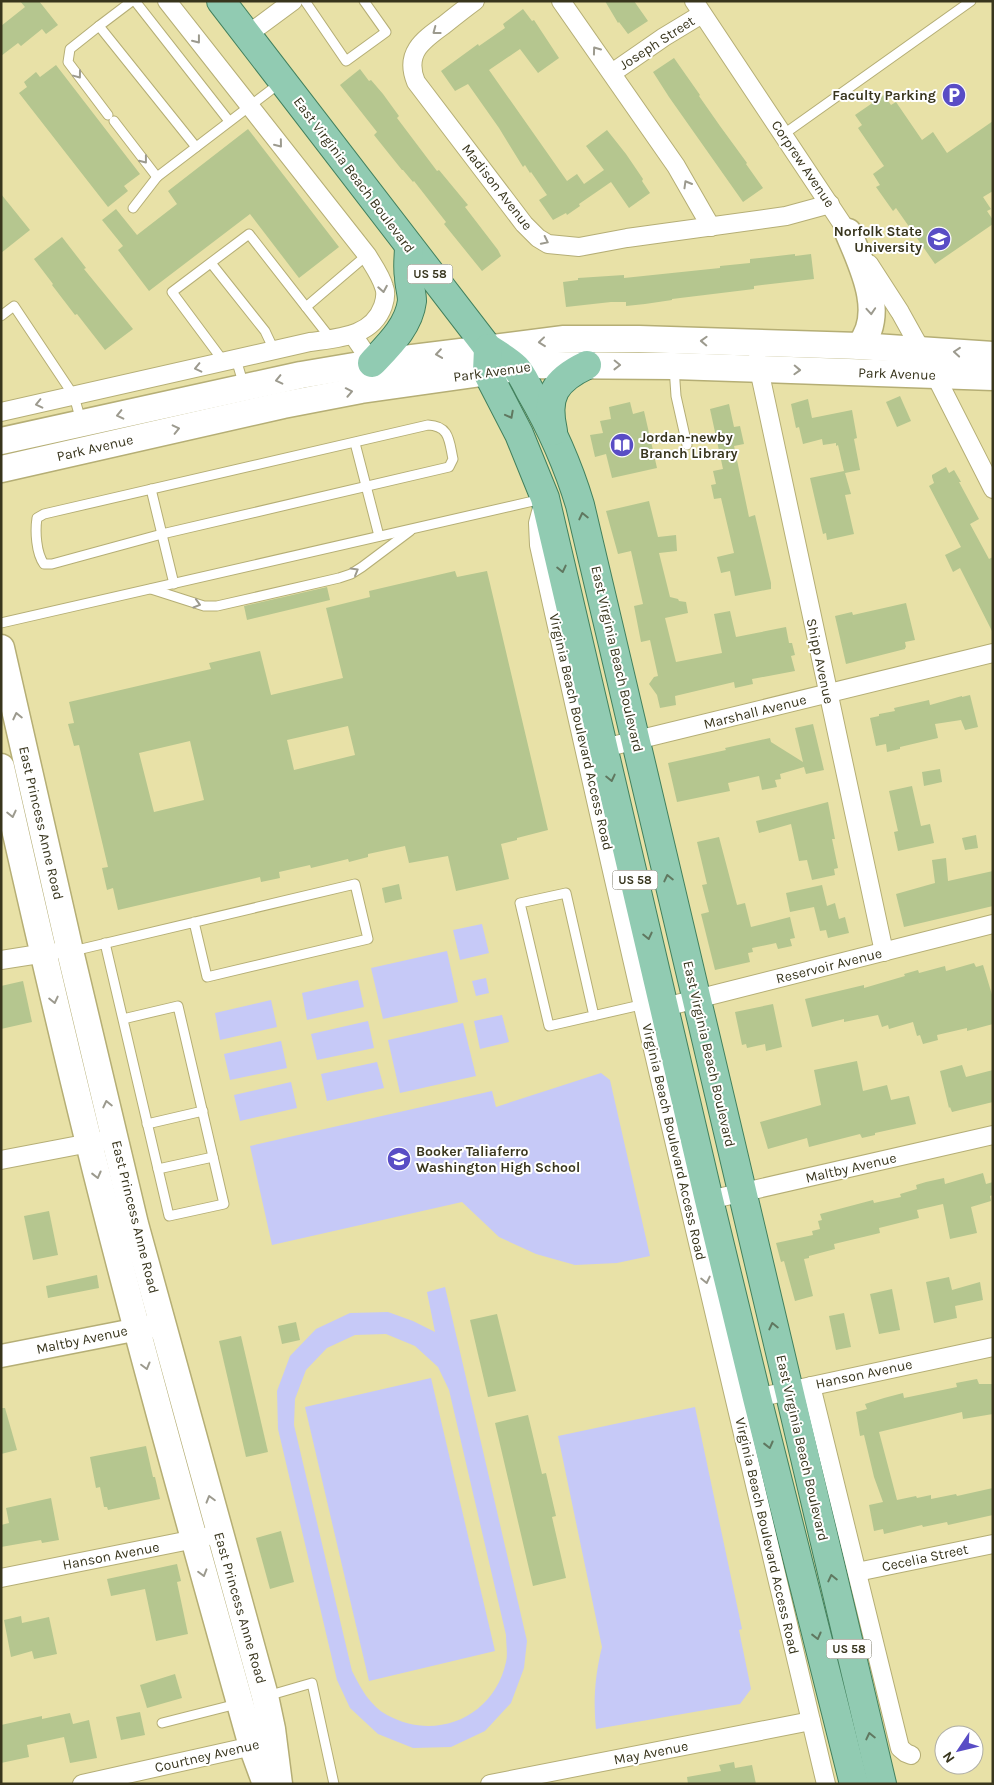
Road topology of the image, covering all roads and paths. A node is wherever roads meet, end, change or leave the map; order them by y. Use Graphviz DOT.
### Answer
graph roads {
  1 [pos="133,1"];
  2 [pos="167,1"];
  3 [pos="221,1"];
  4 [pos="293,1"];
  5 [pos="305,1"];
  6 [pos="364,1"];
  7 [pos="475,1"];
  8 [pos="561,1"];
  9 [pos="972,1"];
  10 [pos="698,7"];
  11 [pos="99,26"];
  12 [pos="247,34"];
  13 [pos="612,73"];
  14 [pos="283,81"];
  15 [pos="248,106"];
  16 [pos="230,121"];
  17 [pos="784,134"];
  18 [pos="196,146"];
  19 [pos="157,177"];
  20 [pos="830,204"];
  21 [pos="133,208"];
  22 [pos="711,226"];
  23 [pos="848,232"];
  24 [pos="409,246"];
  25 [pos="367,255"];
  26 [pos="211,263"];
  27 [pos="306,307"];
  28 [pos="1,316"];
  29 [pos="352,335"];
  30 [pos="331,340"];
  31 [pos="753,342"];
  32 [pos="859,346"];
  33 [pos="920,349"];
  34 [pos="274,350"];
  35 [pos="993,355"];
  36 [pos="230,360"];
  37 [pos="487,360"];
  38 [pos="372,363"];
  39 [pos="588,365"];
  40 [pos="674,366"];
  41 [pos="516,368"];
  42 [pos="759,369"];
  43 [pos="935,375"];
  44 [pos="993,377"];
  45 [pos="74,396"];
  46 [pos="247,400"];
  47 [pos="1,412"];
  48 [pos="82,424"];
  49 [pos="555,440"];
  50 [pos="1,441"];
  51 [pos="355,442"];
  52 [pos="688,445"];
  53 [pos="1,469"];
  54 [pos="366,488"];
  55 [pos="151,489"];
  56 [pos="993,489"];
  57 [pos="545,498"];
  58 [pos="413,528"];
  59 [pos="162,534"];
  60 [pos="379,536"];
  61 [pos="174,584"];
  62 [pos="151,589"];
  63 [pos="1,623"];
  64 [pos="1,648"];
  65 [pos="993,653"];
  66 [pos="828,695"];
  67 [pos="636,741"];
  68 [pos="604,748"];
  69 [pos="3,779"];
  70 [pos="194,922"];
  71 [pos="993,924"];
  72 [pos="105,943"];
  73 [pos="70,951"];
  74 [pos="43,952"];
  75 [pos="884,952"];
  76 [pos="1,960"];
  77 [pos="696,999"];
  78 [pos="657,1004"];
  79 [pos="594,1016"];
  80 [pos="123,1019"];
  81 [pos="203,1111"];
  82 [pos="147,1124"];
  83 [pos="993,1134"];
  84 [pos="115,1137"];
  85 [pos="89,1143"];
  86 [pos="213,1157"];
  87 [pos="1,1160"];
  88 [pos="158,1169"];
  89 [pos="742,1193"];
  90 [pos="709,1200"];
  91 [pos="162,1324"];
  92 [pos="136,1328"];
  93 [pos="993,1346"];
  94 [pos="1,1356"];
  95 [pos="800,1388"];
  96 [pos="746,1400"];
  97 [pos="220,1535"];
  98 [pos="194,1540"];
  99 [pos="993,1544"];
  100 [pos="857,1572"];
  101 [pos="1,1578"];
  102 [pos="265,1696"];
  103 [pos="240,1703"];
  104 [pos="812,1721"];
  105 [pos="162,1723"];
  106 [pos="263,1744"];
  107 [pos="907,1753"];
  108 [pos="82,1784"];
  109 [pos="266,1784"];
  110 [pos="279,1784"];
  111 [pos="334,1784"];
  112 [pos="490,1784"];
  113 [pos="826,1784"];
  114 [pos="854,1784"];
  115 [pos="882,1784"];
  1 -- 11 [label="lane"];
  1 -- 16 [label="lane"];
  2 -- 15 [label="street, one-way"];
  3 -- 12 [label="main road, East Virginia Beach Boulevard / US 58"];
  4 -- 12 [label="street"];
  5 -- 6 [label="lane"];
  7 -- 22 [label="street, Madison Avenue, one-way"];
  13 -- 8 [label="street, one-way"];
  9 -- 17 [label="lane"];
  10 -- 13 [label="street, Joseph Street"];
  10 -- 17 [label="street, Corprew Avenue"];
  11 -- 18 [label="lane"];
  11 -- 19 [label="lane, one-way"];
  12 -- 14 [label="main road, East Virginia Beach Boulevard / US 58"];
  22 -- 13 [label="street, one-way"];
  14 -- 15 [label="lane"];
  14 -- 24 [label="main road, East Virginia Beach Boulevard / US 58"];
  15 -- 16 [label="lane"];
  15 -- 25 [label="street, one-way"];
  16 -- 18 [label="lane"];
  17 -- 20 [label="street, Corprew Avenue"];
  18 -- 19 [label="lane"];
  19 -- 21 [label="lane"];
  20 -- 22 [label="street, Madison Avenue"];
  20 -- 23 [label="street, Corprew Avenue"];
  23 -- 32 [label="main road, one-way"];
  23 -- 33 [label="street, Corprew Avenue"];
  24 -- 37 [label="main road, East Virginia Beach Boulevard / US 58"];
  24 -- 38 [label="main road"];
  25 -- 27 [label="lane"];
  25 -- 29 [label="street, one-way"];
  26 -- 27 [label="lane"];
  26 -- 34 [label="lane"];
  26 -- 36 [label="lane"];
  27 -- 30 [label="lane"];
  28 -- 45 [label="lane"];
  29 -- 30 [label="street"];
  29 -- 38 [label="street"];
  30 -- 34 [label="street"];
  31 -- 32 [label="main road, Park Avenue"];
  31 -- 37 [label="main road, Park Avenue, one-way"];
  31 -- 42 [label="street, Shipp Avenue"];
  32 -- 33 [label="main road, Park Avenue"];
  35 -- 33 [label="main road, Park Avenue, one-way"];
  33 -- 43 [label="street, Corprew Avenue"];
  34 -- 36 [label="street"];
  36 -- 45 [label="street, one-way"];
  36 -- 46 [label="lane"];
  37 -- 38 [label="main road, Park Avenue, one-way"];
  37 -- 41 [label="main road, East Virginia Beach Boulevard / US 58"];
  46 -- 37 [label="main road, Park Avenue, one-way"];
  37 -- 57 [label="main road, East Virginia Beach Boulevard / US 58, one-way"];
  38 -- 46 [label="main road, Park Avenue, one-way"];
  39 -- 40 [label="main road, Park Avenue, one-way"];
  39 -- 41 [label="main road, Park Avenue"];
  39 -- 49 [label="main road"];
  40 -- 42 [label="main road, Park Avenue"];
  40 -- 52 [label="lane"];
  41 -- 49 [label="main road, East Virginia Beach Boulevard / US 58"];
  42 -- 43 [label="main road, Park Avenue, one-way"];
  42 -- 66 [label="street, Shipp Avenue"];
  43 -- 44 [label="main road, Park Avenue"];
  43 -- 56 [label="street, Corprew Avenue"];
  45 -- 47 [label="street, one-way"];
  45 -- 48 [label="lane"];
  46 -- 48 [label="main road, Park Avenue, one-way"];
  53 -- 46 [label="main road, Park Avenue, one-way"];
  48 -- 50 [label="main road, Park Avenue"];
  67 -- 49 [label="main road, East Virginia Beach Boulevard / US 58, one-way"];
  51 -- 54 [label="lane"];
  51 -- 54 [label="lane"];
  51 -- 55 [label="lane"];
  54 -- 59 [label="lane"];
  54 -- 60 [label="lane"];
  55 -- 59 [label="lane"];
  55 -- 59 [label="lane"];
  57 -- 58 [label="lane"];
  57 -- 68 [label="main road, East Virginia Beach Boulevard / US 58, one-way"];
  57 -- 78 [label="street, Virginia Beach Boulevard Access Road"];
  58 -- 60 [label="lane"];
  62 -- 58 [label="lane, one-way"];
  59 -- 61 [label="lane"];
  60 -- 61 [label="lane"];
  61 -- 62 [label="lane"];
  62 -- 63 [label="lane"];
  73 -- 64 [label="main road, East Princess Anne Road, one-way"];
  65 -- 66 [label="street, Marshall Avenue"];
  66 -- 67 [label="street, Marshall Avenue"];
  66 -- 75 [label="street, Shipp Avenue"];
  67 -- 68 [label="street, Marshall Avenue"];
  77 -- 67 [label="main road, East Virginia Beach Boulevard / US 58, one-way"];
  68 -- 78 [label="main road, East Virginia Beach Boulevard / US 58, one-way"];
  69 -- 74 [label="main road, East Princess Anne Road, one-way"];
  70 -- 70 [label="lane"];
  70 -- 72 [label="lane"];
  71 -- 75 [label="street, Reservoir Avenue"];
  72 -- 73 [label="lane"];
  72 -- 80 [label="lane"];
  73 -- 74 [label="street"];
  84 -- 73 [label="main road, East Princess Anne Road, one-way"];
  74 -- 76 [label="street"];
  74 -- 85 [label="main road, East Princess Anne Road, one-way"];
  75 -- 77 [label="street, Reservoir Avenue"];
  77 -- 78 [label="street, Reservoir Avenue"];
  77 -- 89 [label="main road, East Virginia Beach Boulevard / US 58"];
  78 -- 79 [label="lane"];
  78 -- 90 [label="main road, East Virginia Beach Boulevard / US 58"];
  78 -- 96 [label="street, Virginia Beach Boulevard Access Road, one-way"];
  79 -- 79 [label="lane"];
  80 -- 81 [label="lane"];
  80 -- 82 [label="lane"];
  81 -- 82 [label="lane"];
  81 -- 86 [label="lane"];
  82 -- 88 [label="lane"];
  83 -- 89 [label="street, Maltby Avenue"];
  84 -- 85 [label="street"];
  84 -- 91 [label="main road, East Princess Anne Road"];
  85 -- 87 [label="street"];
  85 -- 92 [label="main road, East Princess Anne Road, one-way"];
  86 -- 88 [label="lane"];
  86 -- 88 [label="lane"];
  89 -- 90 [label="street, Maltby Avenue"];
  95 -- 89 [label="main road, East Virginia Beach Boulevard / US 58, one-way"];
  90 -- 96 [label="main road, East Virginia Beach Boulevard / US 58"];
  91 -- 92 [label="street, Maltby Avenue"];
  97 -- 91 [label="main road, East Princess Anne Road, one-way"];
  92 -- 94 [label="street, Maltby Avenue"];
  92 -- 98 [label="main road, East Princess Anne Road, one-way"];
  93 -- 95 [label="street, Hanson Avenue"];
  95 -- 96 [label="street, Hanson Avenue"];
  95 -- 100 [label="street"];
  115 -- 95 [label="main road, East Virginia Beach Boulevard / US 58, one-way"];
  96 -- 104 [label="street, Virginia Beach Boulevard Access Road"];
  96 -- 114 [label="main road, East Virginia Beach Boulevard / US 58, one-way"];
  97 -- 98 [label="street, Hanson Avenue"];
  97 -- 102 [label="main road, East Princess Anne Road"];
  98 -- 101 [label="street, Hanson Avenue"];
  98 -- 103 [label="main road, East Princess Anne Road, one-way"];
  99 -- 100 [label="street, Cecelia Street"];
  100 -- 107 [label="street"];
  102 -- 106 [label="main road, East Princess Anne Road"];
  102 -- 111 [label="lane"];
  103 -- 105 [label="lane"];
  103 -- 106 [label="main road, East Princess Anne Road"];
  104 -- 112 [label="street, May Avenue"];
  104 -- 113 [label="street, Virginia Beach Boulevard Access Road"];
  106 -- 108 [label="street, Courtney Avenue"];
  106 -- 109 [label="main road, East Princess Anne Road"];
  106 -- 110 [label="main road, East Princess Anne Road"];
}
